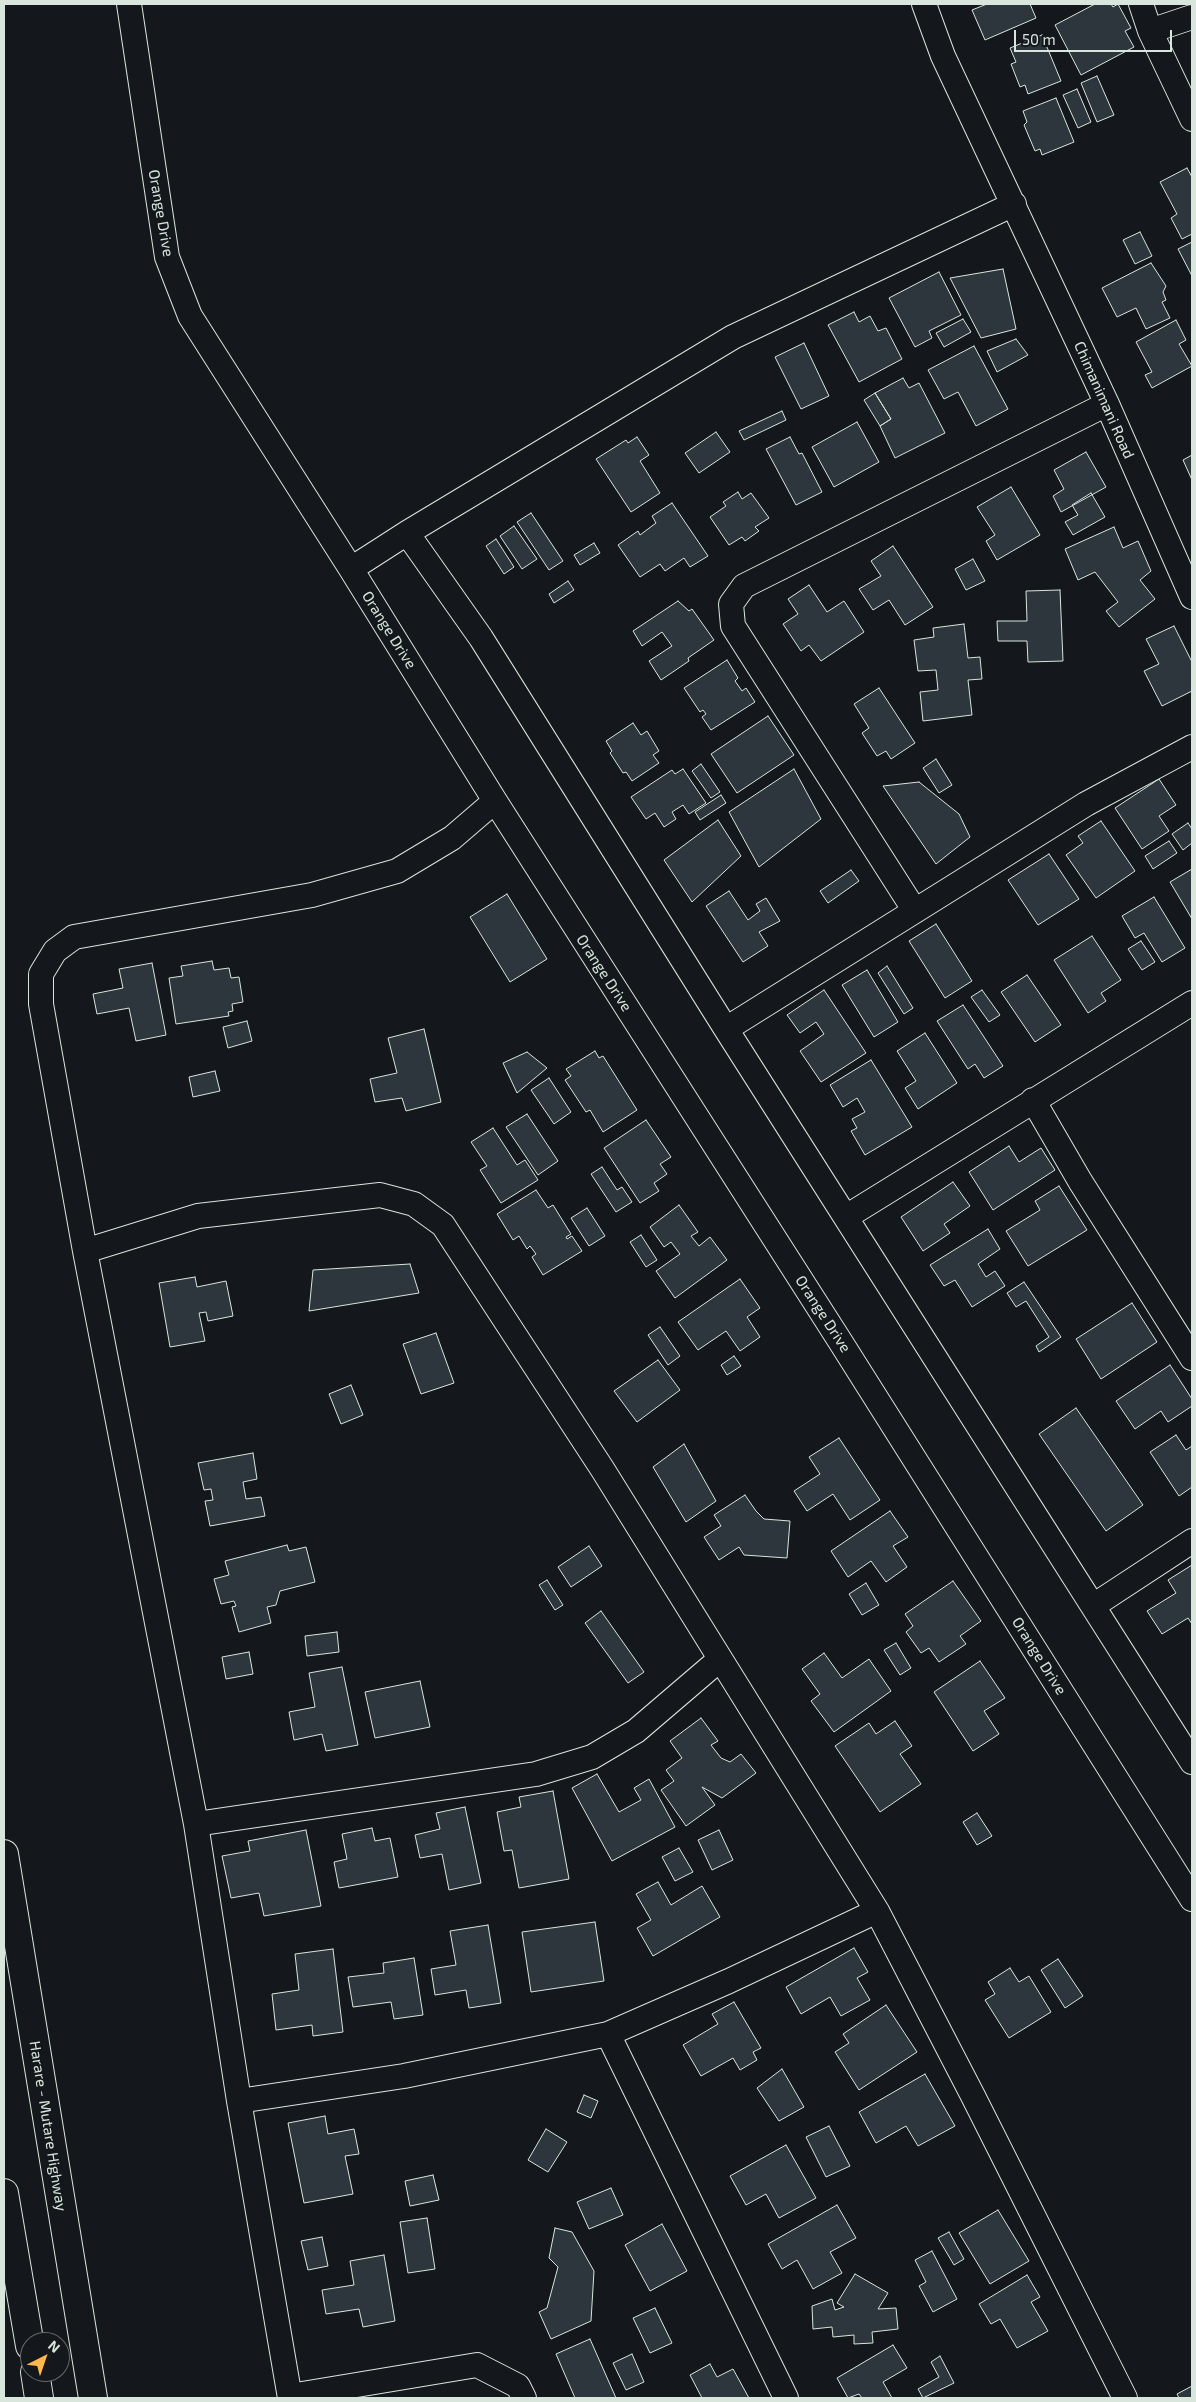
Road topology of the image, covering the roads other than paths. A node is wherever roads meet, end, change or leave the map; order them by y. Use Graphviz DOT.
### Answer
graph roads {
  1 [pos="129,4"];
  2 [pos="924,4"];
  3 [pos="1141,4"];
  4 [pos="1192,17"];
  5 [pos="1150,31"];
  6 [pos="1192,119"];
  7 [pos="1014,204"];
  8 [pos="1107,404"];
  9 [pos="407,533"];
  10 [pos="351,569"];
  11 [pos="1192,597"];
  12 [pos="1192,747"];
  13 [pos="495,801"];
  14 [pos="915,911"];
  15 [pos="1189,1010"];
  16 [pos="726,1029"];
  17 [pos="1033,1100"];
  18 [pos="846,1218"];
  19 [pos="85,1251"];
  20 [pos="1192,1358"];
  21 [pos="1192,1541"];
  22 [pos="1093,1606"];
  23 [pos="719,1660"];
  24 [pos="1192,1762"];
  25 [pos="196,1824"];
  26 [pos="4,1854"];
  27 [pos="1192,1898"];
  28 [pos="877,1911"];
  29 [pos="608,2034"];
  30 [pos="239,2101"];
  31 [pos="4,2193"];
  32 [pos="28,2332"];
  33 [pos="36,2382"];
  34 [pos="290,2397"];
  35 [pos="39,2398"];
  36 [pos="93,2398"];
  37 [pos="524,2398"];
  38 [pos="786,2398"];
  39 [pos="1125,2398"];
  1 -- 10 [label="street, Orange Drive"];
  2 -- 7 [label="street, Chimanimani Road"];
  3 -- 5 [label="street"];
  4 -- 5 [label="street"];
  5 -- 6 [label="street"];
  7 -- 8 [label="street, Chimanimani Road"];
  7 -- 9 [label="street"];
  8 -- 11 [label="street, Chimanimani Road"];
  8 -- 14 [label="street"];
  9 -- 10 [label="street"];
  9 -- 16 [label="street"];
  10 -- 13 [label="street, Orange Drive"];
  12 -- 14 [label="street"];
  13 -- 19 [label="street"];
  13 -- 27 [label="street, Orange Drive"];
  14 -- 16 [label="street"];
  15 -- 17 [label="street"];
  16 -- 18 [label="street"];
  17 -- 18 [label="street"];
  17 -- 20 [label="street"];
  18 -- 22 [label="street"];
  19 -- 23 [label="street"];
  19 -- 25 [label="street"];
  21 -- 22 [label="street"];
  22 -- 24 [label="street"];
  23 -- 25 [label="street"];
  23 -- 28 [label="street"];
  25 -- 30 [label="street"];
  26 -- 36 [label="highway, Harare - Mutare Highway"];
  28 -- 29 [label="street"];
  28 -- 39 [label="street"];
  29 -- 30 [label="street"];
  29 -- 38 [label="street"];
  30 -- 34 [label="street"];
  31 -- 32 [label="highway"];
  33 -- 35 [label="highway"];
  34 -- 37 [label="street"];
}
